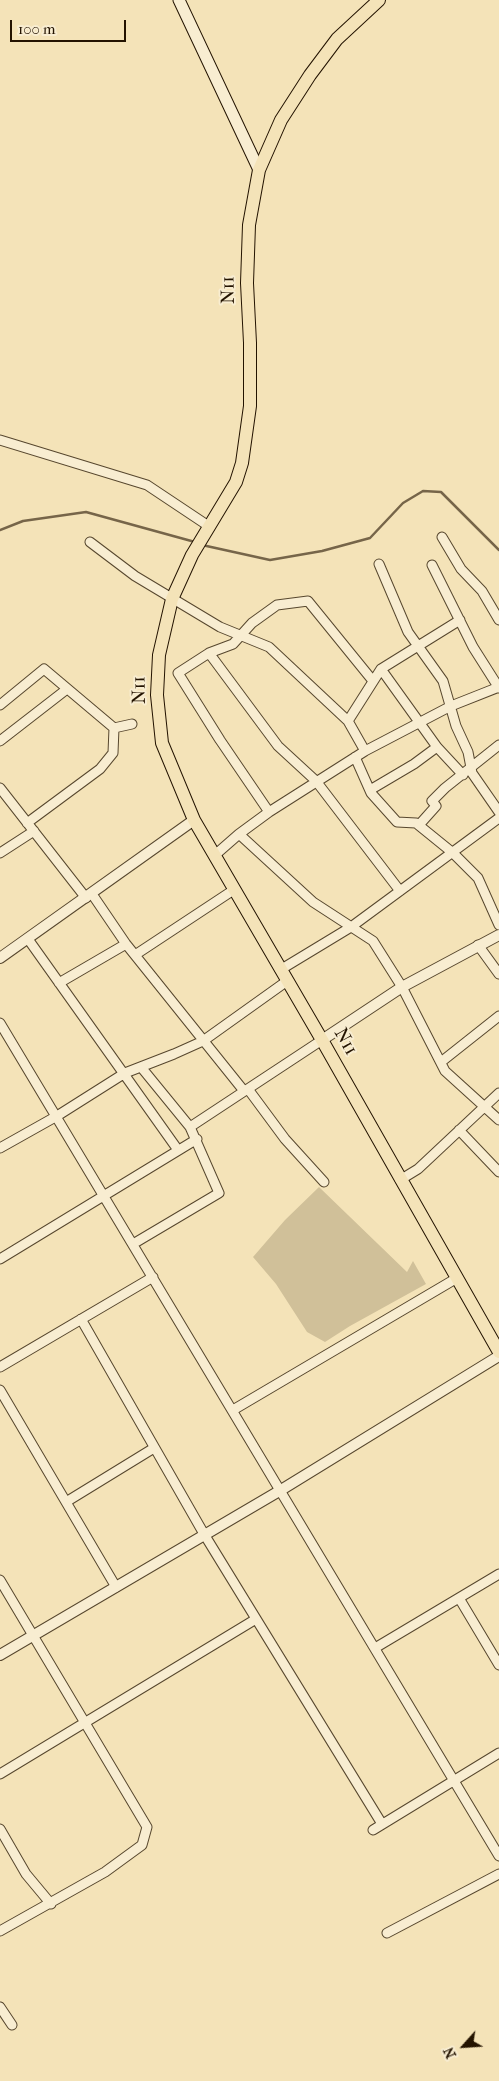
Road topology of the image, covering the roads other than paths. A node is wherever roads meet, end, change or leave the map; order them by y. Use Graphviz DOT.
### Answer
graph roads {
  1 [pos="179,0"];
  2 [pos="379,0"];
  3 [pos="259,170"];
  4 [pos="0,440"];
  5 [pos="207,532"];
  6 [pos="442,536"];
  7 [pos="90,542"];
  8 [pos="379,564"];
  9 [pos="432,565"];
  10 [pos="172,599"];
  11 [pos="460,620"];
  12 [pos="499,620"];
  13 [pos="239,635"];
  14 [pos="418,646"];
  15 [pos="209,653"];
  16 [pos="381,669"];
  17 [pos="373,681"];
  18 [pos="499,687"];
  19 [pos="67,689"];
  20 [pos="0,705"];
  21 [pos="452,706"];
  22 [pos="348,721"];
  23 [pos="421,723"];
  24 [pos="132,724"];
  25 [pos="114,728"];
  26 [pos="0,741"];
  27 [pos="499,745"];
  28 [pos="437,747"];
  29 [pos="365,751"];
  30 [pos="356,757"];
  31 [pos="471,768"];
  32 [pos="463,775"];
  33 [pos="316,781"];
  34 [pos="0,788"];
  35 [pos="370,790"];
  36 [pos="270,812"];
  37 [pos="499,812"];
  38 [pos="499,818"];
  39 [pos="194,820"];
  40 [pos="27,823"];
  41 [pos="419,825"];
  42 [pos="34,832"];
  43 [pos="239,834"];
  44 [pos="0,853"];
  45 [pos="453,853"];
  46 [pos="215,855"];
  47 [pos="235,889"];
  48 [pos="400,891"];
  49 [pos="89,896"];
  50 [pos="499,925"];
  51 [pos="350,927"];
  52 [pos="499,935"];
  53 [pos="28,939"];
  54 [pos="126,944"];
  55 [pos="478,945"];
  56 [pos="135,955"];
  57 [pos="0,958"];
  58 [pos="499,974"];
  59 [pos="284,975"];
  60 [pos="60,983"];
  61 [pos="402,987"];
  62 [pos="499,1016"];
  63 [pos="0,1023"];
  64 [pos="322,1040"];
  65 [pos="203,1041"];
  66 [pos="441,1062"];
  67 [pos="141,1068"];
  68 [pos="125,1073"];
  69 [pos="246,1090"];
  70 [pos="499,1093"];
  71 [pos="484,1107"];
  72 [pos="57,1116"];
  73 [pos="499,1120"];
  74 [pos="190,1127"];
  75 [pos="459,1130"];
  76 [pos="197,1139"];
  77 [pos="0,1148"];
  78 [pos="178,1150"];
  79 [pos="499,1172"];
  80 [pos="400,1180"];
  81 [pos="324,1182"];
  82 [pos="104,1196"];
  83 [pos="133,1244"];
  84 [pos="0,1259"];
  85 [pos="153,1277"];
  86 [pos="457,1278"];
  87 [pos="81,1319"];
  88 [pos="499,1352"];
  89 [pos="499,1356"];
  90 [pos="0,1367"];
  91 [pos="0,1390"];
  92 [pos="233,1410"];
  93 [pos="154,1448"];
  94 [pos="281,1490"];
  95 [pos="66,1502"];
  96 [pos="204,1534"];
  97 [pos="499,1574"];
  98 [pos="0,1580"];
  99 [pos="116,1587"];
  100 [pos="460,1598"];
  101 [pos="256,1619"];
  102 [pos="33,1636"];
  103 [pos="375,1648"];
  104 [pos="0,1656"];
  105 [pos="499,1665"];
  106 [pos="85,1722"];
  107 [pos="499,1753"];
  108 [pos="1,1771"];
  109 [pos="454,1780"];
  110 [pos="382,1824"];
  111 [pos="0,1829"];
  112 [pos="373,1830"];
  113 [pos="3,1840"];
  114 [pos="499,1856"];
  115 [pos="499,1874"];
  116 [pos="51,1904"];
  117 [pos="0,1931"];
  118 [pos="387,1933"];
  119 [pos="0,2007"];
  120 [pos="12,2025"];
  1 -- 3 [label="main road"];
  2 -- 3 [label="main road, N11"];
  3 -- 5 [label="main road, N11"];
  4 -- 5 [label="street"];
  5 -- 10 [label="main road, N11"];
  6 -- 12 [label="street"];
  7 -- 10 [label="street"];
  8 -- 14 [label="street"];
  9 -- 11 [label="street"];
  10 -- 13 [label="street"];
  10 -- 39 [label="main road, N11"];
  11 -- 14 [label="street"];
  11 -- 18 [label="street"];
  13 -- 15 [label="street"];
  13 -- 17 [label="street"];
  13 -- 22 [label="street"];
  14 -- 16 [label="street"];
  14 -- 21 [label="street"];
  15 -- 33 [label="street"];
  15 -- 36 [label="street"];
  16 -- 17 [label="street"];
  16 -- 23 [label="street"];
  17 -- 22 [label="street"];
  18 -- 21 [label="street"];
  19 -- 20 [label="street"];
  19 -- 25 [label="street"];
  19 -- 26 [label="street"];
  21 -- 23 [label="street"];
  21 -- 31 [label="street"];
  22 -- 29 [label="street"];
  23 -- 28 [label="street"];
  23 -- 29 [label="street"];
  24 -- 25 [label="street"];
  25 -- 40 [label="street"];
  27 -- 31 [label="street"];
  28 -- 32 [label="street"];
  28 -- 35 [label="street"];
  29 -- 30 [label="street"];
  30 -- 33 [label="street"];
  30 -- 35 [label="street"];
  31 -- 32 [label="street"];
  31 -- 37 [label="street"];
  32 -- 41 [label="street"];
  33 -- 36 [label="street"];
  33 -- 48 [label="street"];
  34 -- 40 [label="street"];
  35 -- 41 [label="street"];
  36 -- 43 [label="street"];
  38 -- 45 [label="street"];
  39 -- 46 [label="main road, N11"];
  39 -- 49 [label="street"];
  40 -- 42 [label="street"];
  41 -- 45 [label="street"];
  42 -- 44 [label="street"];
  42 -- 49 [label="street"];
  43 -- 46 [label="street"];
  43 -- 51 [label="street"];
  45 -- 48 [label="street"];
  45 -- 50 [label="street"];
  46 -- 47 [label="main road, N11"];
  47 -- 56 [label="street"];
  47 -- 59 [label="main road, N11"];
  48 -- 51 [label="street"];
  49 -- 53 [label="street"];
  49 -- 54 [label="street"];
  51 -- 59 [label="street"];
  51 -- 61 [label="street"];
  52 -- 55 [label="street"];
  53 -- 57 [label="street"];
  53 -- 60 [label="street"];
  54 -- 56 [label="street"];
  54 -- 60 [label="street"];
  55 -- 58 [label="street"];
  55 -- 61 [label="street"];
  56 -- 65 [label="street"];
  59 -- 64 [label="main road, N11"];
  59 -- 65 [label="street"];
  60 -- 68 [label="street"];
  61 -- 64 [label="street"];
  61 -- 66 [label="street"];
  62 -- 66 [label="street"];
  63 -- 72 [label="street"];
  64 -- 69 [label="street"];
  64 -- 80 [label="main road, N11"];
  65 -- 67 [label="street"];
  65 -- 69 [label="street"];
  66 -- 71 [label="street"];
  67 -- 68 [label="street"];
  67 -- 74 [label="street"];
  68 -- 72 [label="street"];
  68 -- 78 [label="street"];
  69 -- 74 [label="street"];
  69 -- 81 [label="street"];
  70 -- 71 [label="street"];
  71 -- 73 [label="street"];
  71 -- 75 [label="street"];
  72 -- 77 [label="street"];
  72 -- 82 [label="street"];
  74 -- 76 [label="street"];
  75 -- 79 [label="street"];
  75 -- 80 [label="street"];
  76 -- 78 [label="street"];
  76 -- 83 [label="street"];
  78 -- 82 [label="street"];
  80 -- 86 [label="main road, N11"];
  82 -- 83 [label="street"];
  82 -- 84 [label="street"];
  83 -- 85 [label="street"];
  85 -- 87 [label="street"];
  85 -- 92 [label="street"];
  86 -- 88 [label="main road, N11"];
  86 -- 92 [label="street"];
  87 -- 90 [label="street"];
  87 -- 93 [label="street"];
  89 -- 94 [label="street"];
  91 -- 95 [label="street"];
  92 -- 94 [label="street"];
  93 -- 95 [label="street"];
  93 -- 96 [label="street"];
  94 -- 96 [label="street"];
  94 -- 103 [label="street"];
  95 -- 99 [label="street"];
  96 -- 99 [label="street"];
  96 -- 101 [label="street"];
  97 -- 100 [label="street"];
  98 -- 102 [label="street"];
  99 -- 102 [label="street"];
  100 -- 103 [label="street"];
  100 -- 105 [label="street"];
  101 -- 106 [label="street"];
  101 -- 110 [label="street"];
  102 -- 104 [label="street"];
  102 -- 106 [label="street"];
  103 -- 109 [label="street"];
  106 -- 108 [label="street"];
  106 -- 116 [label="street"];
  107 -- 109 [label="street"];
  109 -- 110 [label="street"];
  109 -- 114 [label="street"];
  110 -- 112 [label="street"];
  111 -- 113 [label="street"];
  113 -- 116 [label="street"];
  115 -- 118 [label="street"];
  116 -- 117 [label="street"];
  119 -- 120 [label="street"];
}
